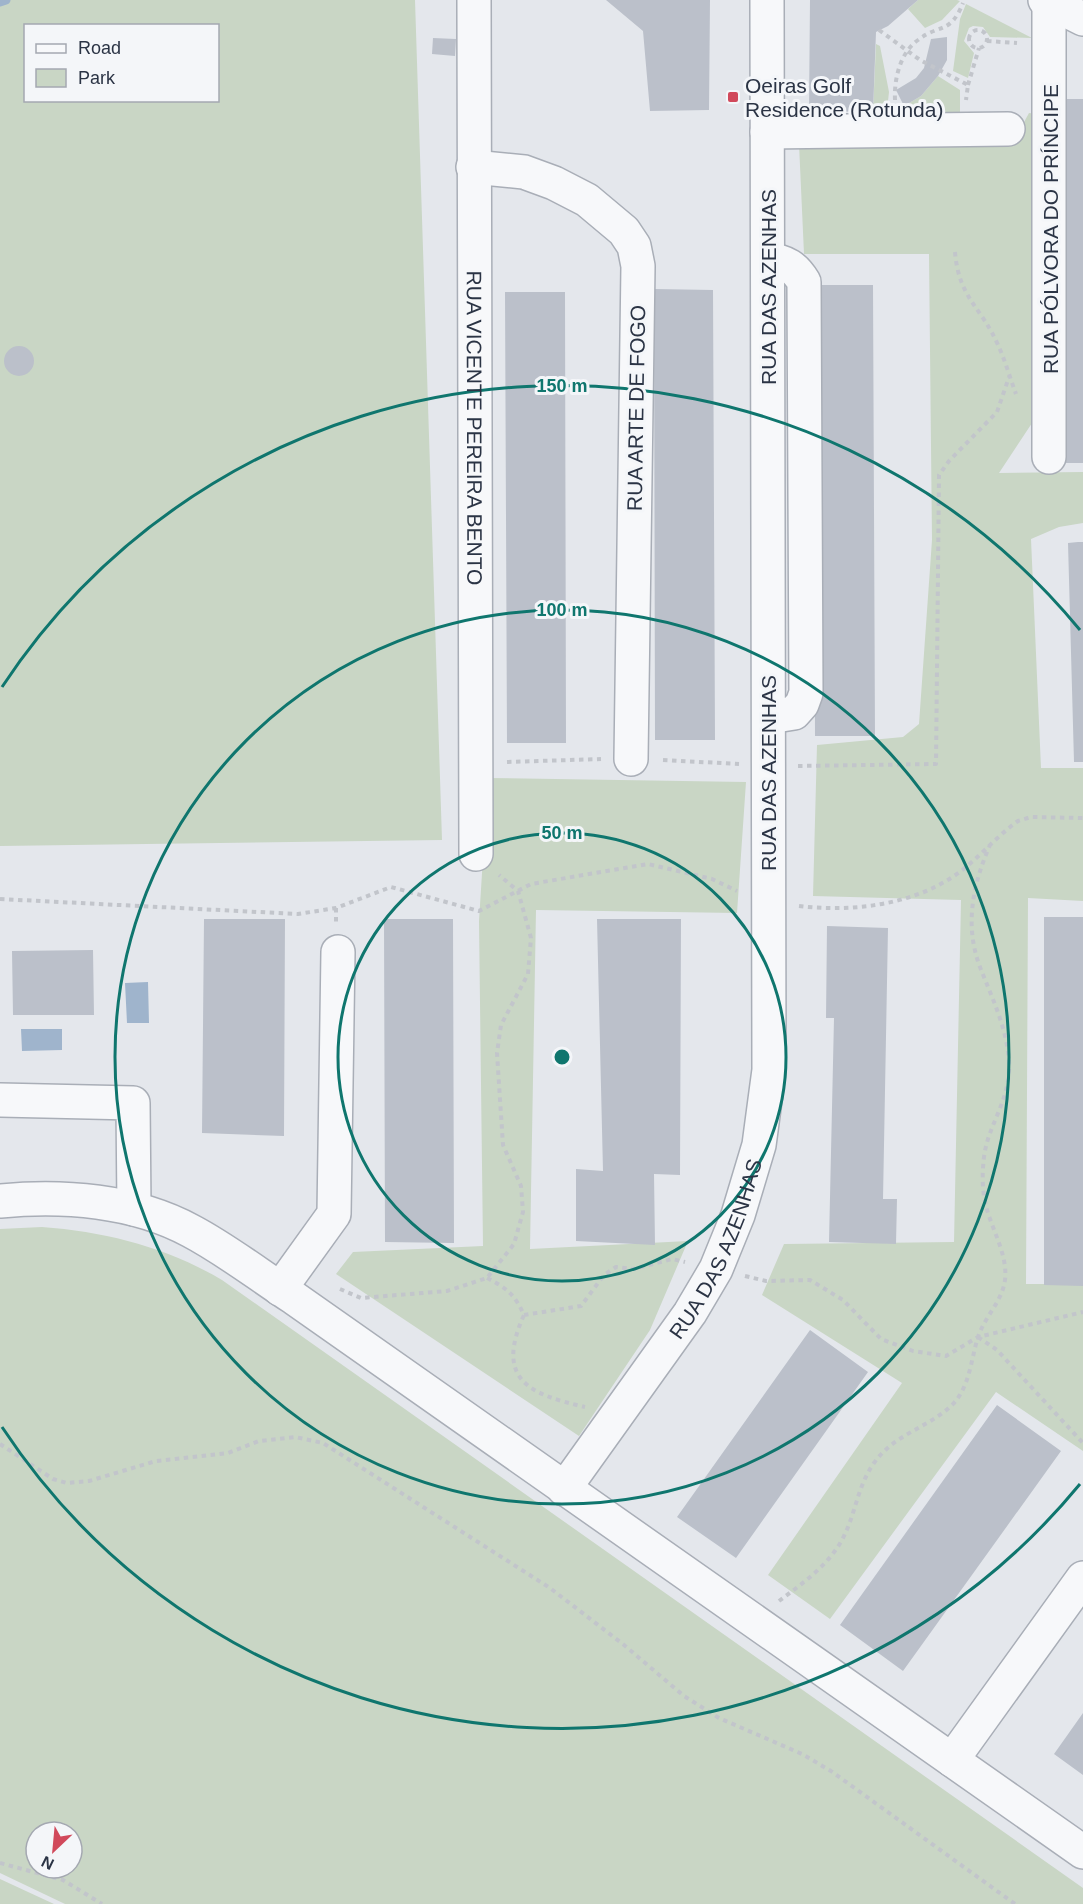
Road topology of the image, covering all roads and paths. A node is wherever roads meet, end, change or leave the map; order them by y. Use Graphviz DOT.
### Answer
graph roads {
  1 [pos="474,0"];
  2 [pos="767,0"];
  3 [pos="1047,1"];
  4 [pos="963,3"];
  5 [pos="1083,19"];
  6 [pos="879,30"];
  7 [pos="979,48"];
  8 [pos="908,51"];
  9 [pos="968,85"];
  10 [pos="966,107"];
  11 [pos="896,109"];
  12 [pos="1008,129"];
  13 [pos="767,132"];
  14 [pos="473,167"];
  15 [pos="955,252"];
  16 [pos="1009,376"];
  17 [pos="1049,421"];
  18 [pos="1049,457"];
  19 [pos="631,759"];
  20 [pos="768,766"];
  21 [pos="1083,818"];
  22 [pos="991,842"];
  23 [pos="476,854"];
  24 [pos="518,891"];
  25 [pos="0,899"];
  26 [pos="768,904"];
  27 [pos="338,952"];
  28 [pos="0,1100"];
  29 [pos="0,1201"];
  30 [pos="134,1209"];
  31 [pos="716,1269"];
  32 [pos="289,1278"];
  33 [pos="487,1278"];
  34 [pos="1083,1312"];
  35 [pos="524,1315"];
  36 [pos="978,1337"];
  37 [pos="617,1415"];
  38 [pos="1083,1443"];
  39 [pos="0,1444"];
  40 [pos="564,1489"];
  41 [pos="1083,1578"];
  42 [pos="752,1621"];
  43 [pos="952,1760"];
  44 [pos="1083,1852"];
  45 [pos="0,1863"];
  46 [pos="102,1904"];
  47 [pos="1015,1904"];
  1 -- 14 [label="street, RUA VICENTE PEREIRA BENTO"];
  2 -- 13 [label="street, RUA DAS AZENHAS"];
  3 -- 5 [label="street"];
  3 -- 17 [label="street, RUA PÓLVORA DO PRÍNCIPE"];
  4 -- 8 [label="path"];
  6 -- 8 [label="path"];
  7 -- 7 [label="path"];
  7 -- 9 [label="path"];
  8 -- 9 [label="path"];
  8 -- 11 [label="path"];
  9 -- 10 [label="path"];
  12 -- 13 [label="street"];
  13 -- 20 [label="street, RUA DAS AZENHAS"];
  14 -- 19 [label="street, RUA ARTE DE FOGO"];
  14 -- 23 [label="street, RUA VICENTE PEREIRA BENTO"];
  15 -- 16 [label="path"];
  16 -- 17 [label="path"];
  16 -- 20 [label="path"];
  17 -- 18 [label="street, RUA PÓLVORA DO PRÍNCIPE"];
  20 -- 26 [label="street, RUA DAS AZENHAS"];
  21 -- 22 [label="path"];
  22 -- 26 [label="path"];
  22 -- 36 [label="path"];
  23 -- 24 [label="path"];
  24 -- 25 [label="path"];
  24 -- 26 [label="path"];
  24 -- 33 [label="path"];
  26 -- 31 [label="street, RUA DAS AZENHAS"];
  27 -- 32 [label="street"];
  28 -- 30 [label="street"];
  29 -- 30 [label="street"];
  30 -- 32 [label="street"];
  31 -- 35 [label="path"];
  31 -- 36 [label="path"];
  31 -- 37 [label="street, RUA DAS AZENHAS"];
  32 -- 33 [label="path"];
  32 -- 40 [label="street"];
  33 -- 35 [label="path"];
  34 -- 36 [label="path"];
  35 -- 37 [label="path"];
  36 -- 38 [label="path"];
  36 -- 42 [label="path"];
  37 -- 40 [label="street, RUA DAS AZENHAS"];
  39 -- 47 [label="path"];
  40 -- 42 [label="street"];
  41 -- 43 [label="street"];
  42 -- 43 [label="street"];
  43 -- 44 [label="street"];
  45 -- 46 [label="path"];
}
